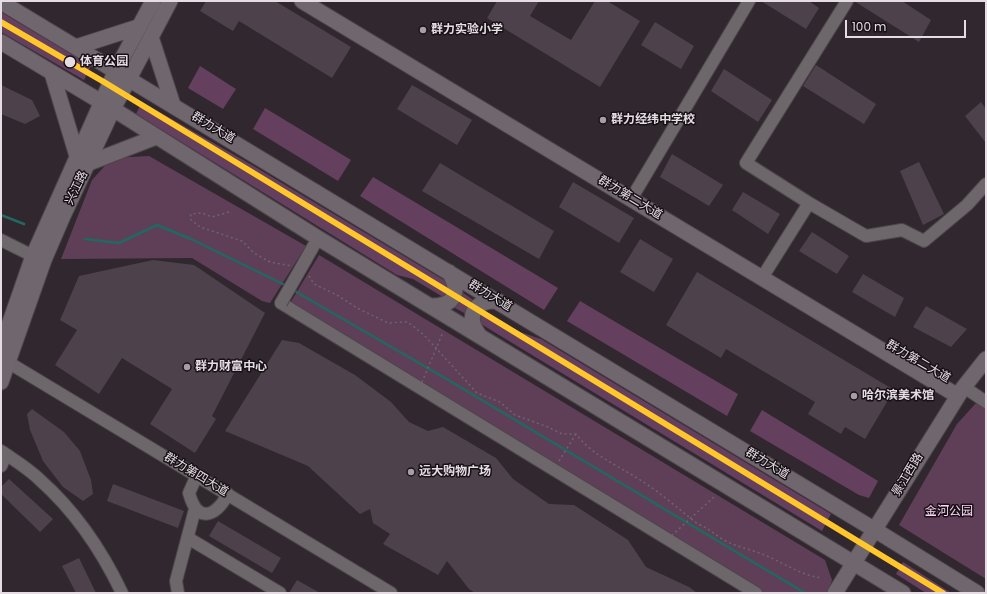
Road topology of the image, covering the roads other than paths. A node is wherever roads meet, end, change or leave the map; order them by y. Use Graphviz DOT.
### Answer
graph roads {
  1 [pos="153,1"];
  2 [pos="170,1"];
  3 [pos="302,1"];
  4 [pos="318,1"];
  5 [pos="749,1"];
  6 [pos="847,1"];
  7 [pos="1,2"];
  8 [pos="138,27"];
  9 [pos="151,37"];
  10 [pos="1,42"];
  11 [pos="76,47"];
  12 [pos="116,70"];
  13 [pos="52,73"];
  14 [pos="129,78"];
  15 [pos="173,105"];
  16 [pos="107,106"];
  17 [pos="156,137"];
  18 [pos="83,159"];
  19 [pos="986,184"];
  20 [pos="633,196"];
  21 [pos="809,204"];
  22 [pos="318,238"];
  23 [pos="1,240"];
  24 [pos="38,258"];
  25 [pos="449,272"];
  26 [pos="765,273"];
  27 [pos="498,301"];
  28 [pos="431,306"];
  29 [pos="479,335"];
  30 [pos="3,356"];
  31 [pos="986,359"];
  32 [pos="1,382"];
  33 [pos="962,390"];
  34 [pos="986,402"];
  35 [pos="3,457"];
  36 [pos="196,476"];
  37 [pos="228,494"];
  38 [pos="195,509"];
  39 [pos="875,530"];
  40 [pos="188,538"];
  41 [pos="854,563"];
  42 [pos="122,593"];
  43 [pos="178,593"];
  44 [pos="280,593"];
  45 [pos="391,593"];
  46 [pos="756,593"];
  47 [pos="835,593"];
  48 [pos="903,593"];
  49 [pos="977,593"];
  1 -- 8 [label="main road, 兴江路"];
  2 -- 9 [label="main road, 兴江路"];
  3 -- 33 [label="main road, 群力第二大道"];
  4 -- 20 [label="main road, 群力第二大道"];
  5 -- 20 [label="street"];
  6 -- 21 [label="street"];
  7 -- 11 [label="main road, 群力大道"];
  8 -- 11 [label="main road"];
  8 -- 12 [label="main road, 兴江路"];
  9 -- 14 [label="main road, 兴江路"];
  9 -- 15 [label="main road"];
  10 -- 13 [label="main road"];
  11 -- 12 [label="main road, 群力大道"];
  12 -- 14 [label="main road, 群力大道"];
  12 -- 16 [label="main road, 兴江路"];
  13 -- 16 [label="main road"];
  13 -- 18 [label="main road"];
  14 -- 15 [label="main road, 群力大道"];
  14 -- 16 [label="main road, 兴江路"];
  15 -- 25 [label="main road, 群力大道"];
  16 -- 17 [label="main road"];
  16 -- 18 [label="main road, 兴江路"];
  17 -- 18 [label="main road"];
  17 -- 22 [label="main road"];
  18 -- 24 [label="main road, 兴江路"];
  19 -- 21 [label="street"];
  20 -- 26 [label="main road, 群力第二大道"];
  21 -- 26 [label="street"];
  22 -- 28 [label="main road"];
  22 -- 46 [label="street, bridge"];
  23 -- 24 [label="street"];
  24 -- 30 [label="main road, 兴江路"];
  25 -- 27 [label="main road, 群力大道"];
  25 -- 28 [label="main road"];
  26 -- 33 [label="main road, 群力第二大道"];
  27 -- 29 [label="main road"];
  27 -- 39 [label="main road, 群力大道"];
  28 -- 29 [label="main road"];
  29 -- 41 [label="main road"];
  30 -- 32 [label="main road, 兴江路"];
  30 -- 36 [label="street, 群力第四大道"];
  31 -- 33 [label="main road, 景江西路"];
  33 -- 34 [label="street"];
  33 -- 39 [label="main road, 景江西路"];
  35 -- 42 [label="street"];
  36 -- 37 [label="street, 群力第四大道"];
  36 -- 38 [label="street"];
  37 -- 38 [label="street"];
  37 -- 45 [label="street, 群力第四大道"];
  38 -- 40 [label="street"];
  39 -- 41 [label="main road, 景江西路"];
  39 -- 49 [label="main road, 群力大道"];
  40 -- 43 [label="street"];
  40 -- 44 [label="street"];
  41 -- 47 [label="main road, 景江西路"];
  41 -- 48 [label="main road"];
}
